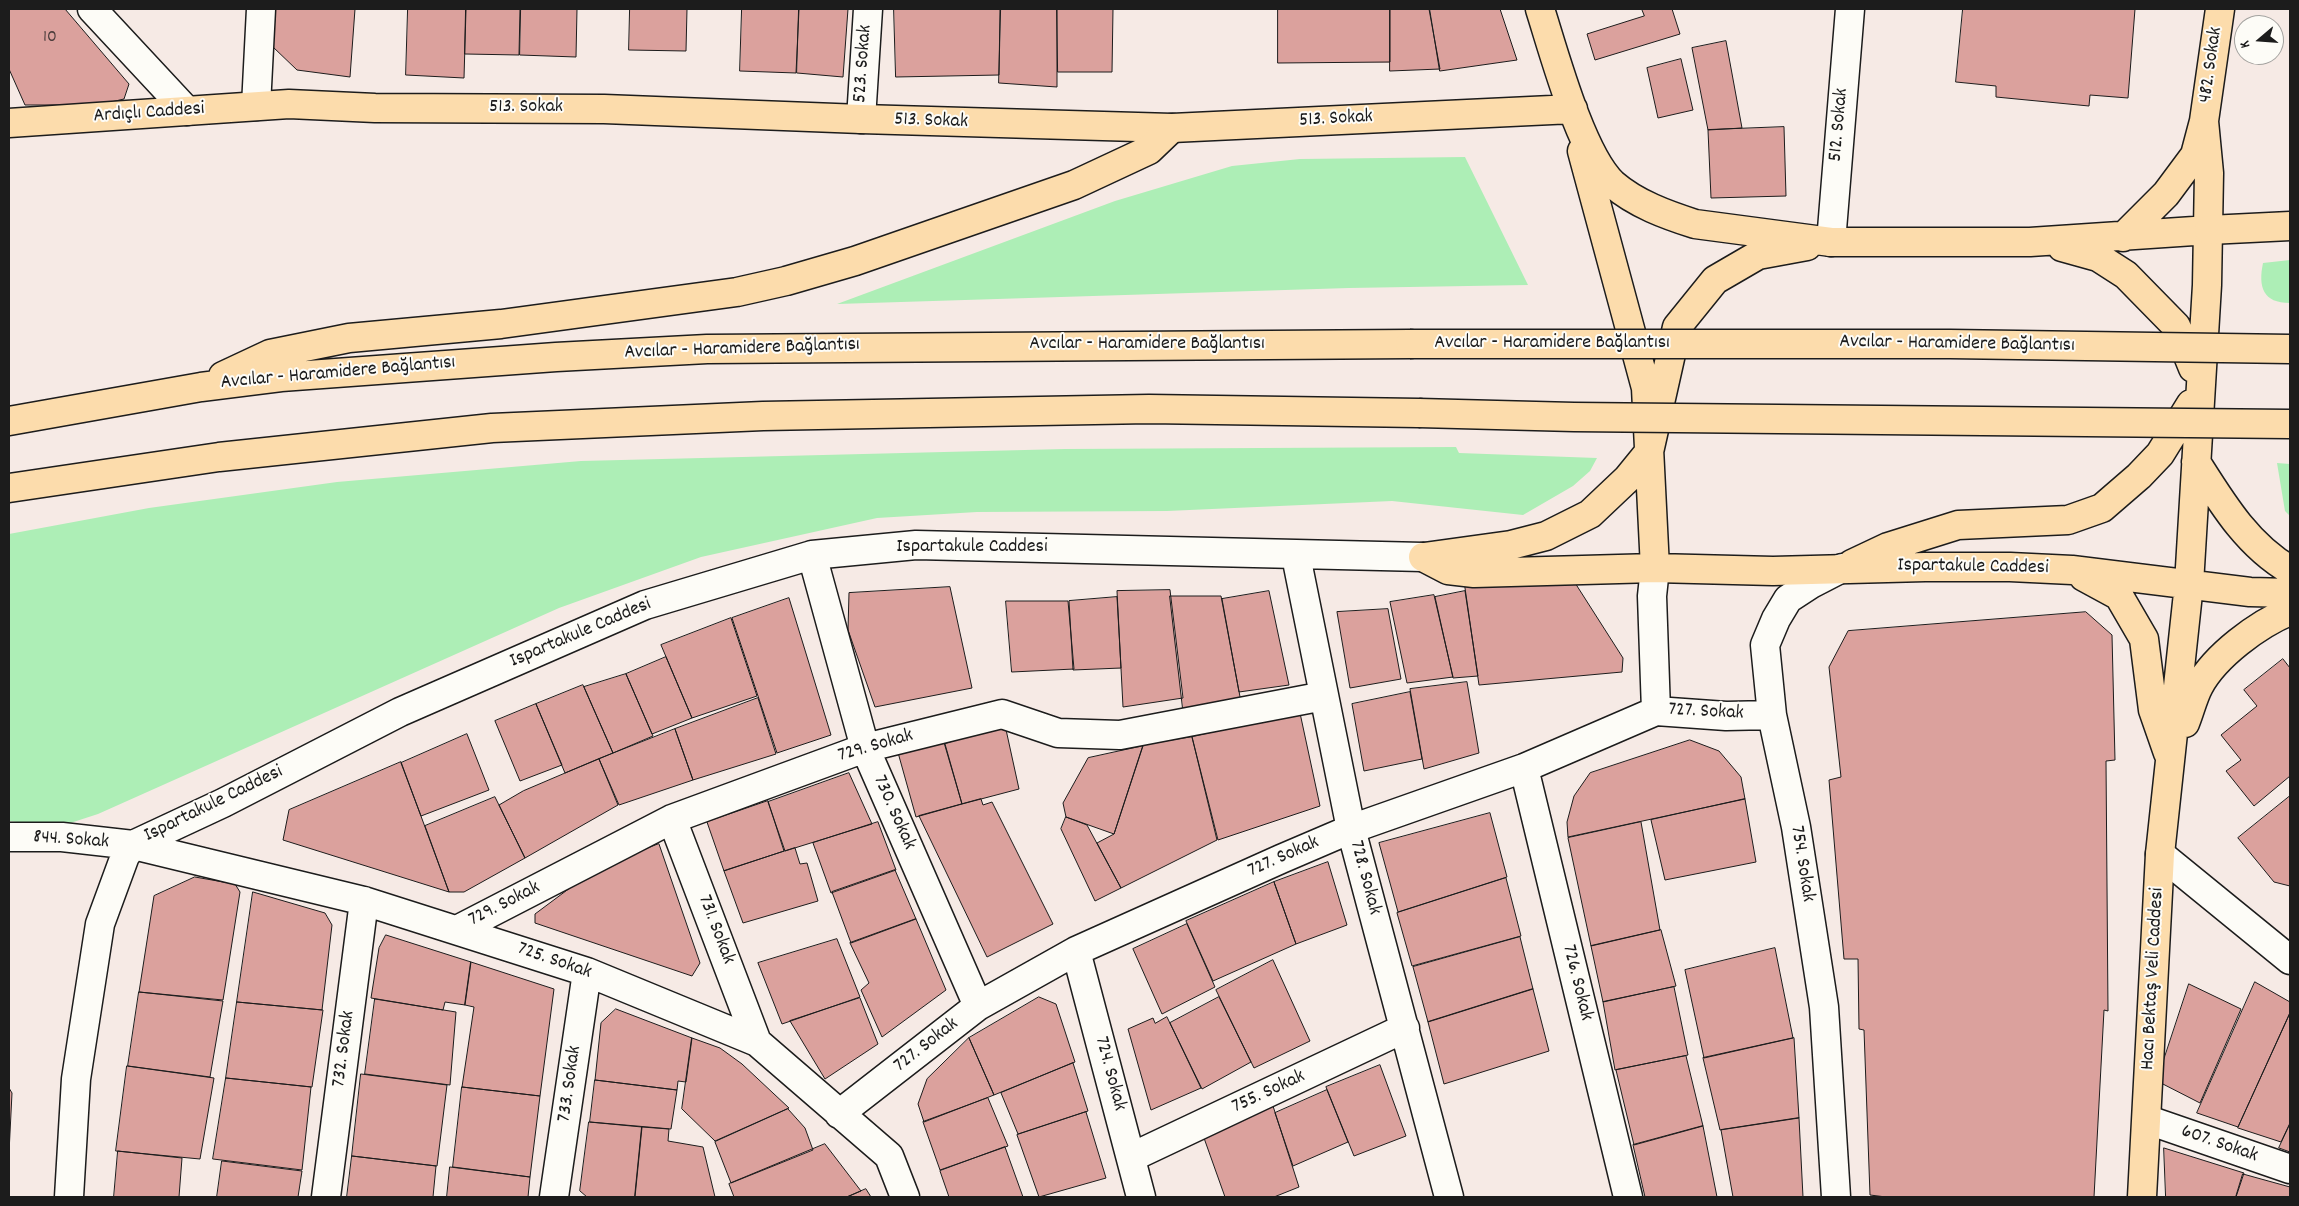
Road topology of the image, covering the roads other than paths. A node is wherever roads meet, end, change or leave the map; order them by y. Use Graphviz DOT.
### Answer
graph roads {
  1 [pos="92,9"];
  2 [pos="261,9"];
  3 [pos="868,9"];
  4 [pos="1540,9"];
  5 [pos="1850,9"];
  6 [pos="2220,9"];
  7 [pos="289,104"];
  8 [pos="256,106"];
  9 [pos="1573,109"];
  10 [pos="187,111"];
  11 [pos="861,119"];
  12 [pos="2204,121"];
  13 [pos="9,123"];
  14 [pos="1172,128"];
  15 [pos="2290,226"];
  16 [pos="2209,230"];
  17 [pos="2123,237"];
  18 [pos="1831,242"];
  19 [pos="2030,242"];
  20 [pos="2290,349"];
  21 [pos="201,387"];
  22 [pos="2200,388"];
  23 [pos="9,421"];
  24 [pos="2290,424"];
  25 [pos="1649,452"];
  26 [pos="2196,462"];
  27 [pos="9,488"];
  28 [pos="812,556"];
  29 [pos="1296,556"];
  30 [pos="1423,557"];
  31 [pos="1655,568"];
  32 [pos="1842,568"];
  33 [pos="2072,570"];
  34 [pos="2290,570"];
  35 [pos="2189,584"];
  36 [pos="2290,593"];
  37 [pos="2290,611"];
  38 [pos="1324,696"];
  39 [pos="1656,711"];
  40 [pos="1772,715"];
  41 [pos="864,748"];
  42 [pos="2171,762"];
  43 [pos="1524,768"];
  44 [pos="672,818"];
  45 [pos="1351,829"];
  46 [pos="9,837"];
  47 [pos="133,845"];
  48 [pos="2160,854"];
  49 [pos="364,901"];
  50 [pos="457,930"];
  51 [pos="1076,951"];
  52 [pos="2290,960"];
  53 [pos="587,972"];
  54 [pos="978,1006"];
  55 [pos="1405,1028"];
  56 [pos="758,1042"];
  57 [pos="839,1114"];
  58 [pos="2148,1120"];
  59 [pos="1132,1157"];
  60 [pos="2290,1169"];
  61 [pos="69,1197"];
  62 [pos="326,1197"];
  63 [pos="554,1197"];
  64 [pos="905,1197"];
  65 [pos="1141,1197"];
  66 [pos="1449,1197"];
  67 [pos="1628,1197"];
  68 [pos="1836,1197"];
  69 [pos="2142,1197"];
  1 -- 10 [label="street"];
  2 -- 8 [label="street"];
  3 -- 11 [label="street, 523. Sokak"];
  4 -- 9 [label="main road"];
  5 -- 18 [label="street, 512. Sokak"];
  6 -- 12 [label="main road, 482. Sokak"];
  7 -- 8 [label="main road, Ardıçlı Caddesi"];
  7 -- 11 [label="main road, 513. Sokak"];
  8 -- 10 [label="main road, Ardıçlı Caddesi"];
  9 -- 14 [label="main road, 513. Sokak"];
  9 -- 18 [label="main road"];
  9 -- 25 [label="main road"];
  10 -- 13 [label="main road, Ardıçlı Caddesi"];
  11 -- 14 [label="main road, 513. Sokak"];
  12 -- 16 [label="main road"];
  12 -- 17 [label="main road"];
  14 -- 21 [label="main road"];
  15 -- 16 [label="main road"];
  16 -- 17 [label="main road"];
  16 -- 22 [label="main road"];
  17 -- 19 [label="main road"];
  18 -- 19 [label="main road"];
  18 -- 25 [label="main road"];
  19 -- 22 [label="main road"];
  20 -- 21 [label="main road, Avcılar - Haramidere Bağlantısı, bridge"];
  21 -- 23 [label="main road, Avcılar - Haramidere Bağlantısı"];
  22 -- 26 [label="main road"];
  22 -- 32 [label="main road"];
  24 -- 27 [label="main road, bridge"];
  25 -- 30 [label="main road"];
  25 -- 31 [label="main road"];
  26 -- 34 [label="main road"];
  26 -- 35 [label="main road"];
  28 -- 29 [label="street, Ispartakule Caddesi"];
  28 -- 41 [label="street, 730. Sokak"];
  28 -- 47 [label="street, Ispartakule Caddesi"];
  29 -- 30 [label="street, Ispartakule Caddesi"];
  29 -- 38 [label="street, 728. Sokak"];
  30 -- 31 [label="main road, Ispartakule Caddesi"];
  31 -- 32 [label="main road, Ispartakule Caddesi"];
  31 -- 39 [label="street"];
  32 -- 33 [label="main road, Ispartakule Caddesi"];
  32 -- 40 [label="street, 754. Sokak"];
  33 -- 35 [label="main road, Ispartakule Caddesi"];
  33 -- 42 [label="main road"];
  35 -- 36 [label="main road, Ispartakule Caddesi"];
  35 -- 42 [label="main road"];
  37 -- 42 [label="main road"];
  38 -- 41 [label="street, 729. Sokak"];
  38 -- 45 [label="street, 728. Sokak"];
  39 -- 40 [label="street, 727. Sokak"];
  39 -- 43 [label="street, 727. Sokak"];
  40 -- 68 [label="street, 754. Sokak"];
  41 -- 44 [label="street, 729. Sokak"];
  41 -- 54 [label="street, 730. Sokak"];
  42 -- 48 [label="main road, Hacı Bektaş Veli Caddesi"];
  43 -- 45 [label="street, 727. Sokak"];
  43 -- 67 [label="street, 726. Sokak"];
  44 -- 50 [label="street, 729. Sokak"];
  44 -- 56 [label="street, 731. Sokak"];
  45 -- 51 [label="street, 727. Sokak"];
  45 -- 55 [label="street, 728. Sokak"];
  46 -- 47 [label="street, 844. Sokak"];
  47 -- 49 [label="street, 725. Sokak"];
  47 -- 61 [label="street, Ispartakule Caddesi"];
  48 -- 52 [label="street"];
  48 -- 58 [label="main road, Hacı Bektaş Veli Caddesi"];
  49 -- 50 [label="street, 725. Sokak"];
  49 -- 62 [label="street, 732. Sokak"];
  50 -- 53 [label="street, 725. Sokak"];
  51 -- 54 [label="street, 727. Sokak"];
  51 -- 59 [label="street, 724. Sokak"];
  53 -- 56 [label="street, 725. Sokak"];
  53 -- 63 [label="street, 733. Sokak"];
  54 -- 57 [label="street, 727. Sokak"];
  55 -- 59 [label="street, 755. Sokak"];
  55 -- 66 [label="street, 728. Sokak"];
  56 -- 57 [label="street, 725. Sokak"];
  57 -- 64 [label="street, 725. Sokak"];
  58 -- 60 [label="street, 607. Sokak"];
  58 -- 69 [label="main road, Hacı Bektaş Veli Caddesi"];
  59 -- 65 [label="street, 724. Sokak"];
}
